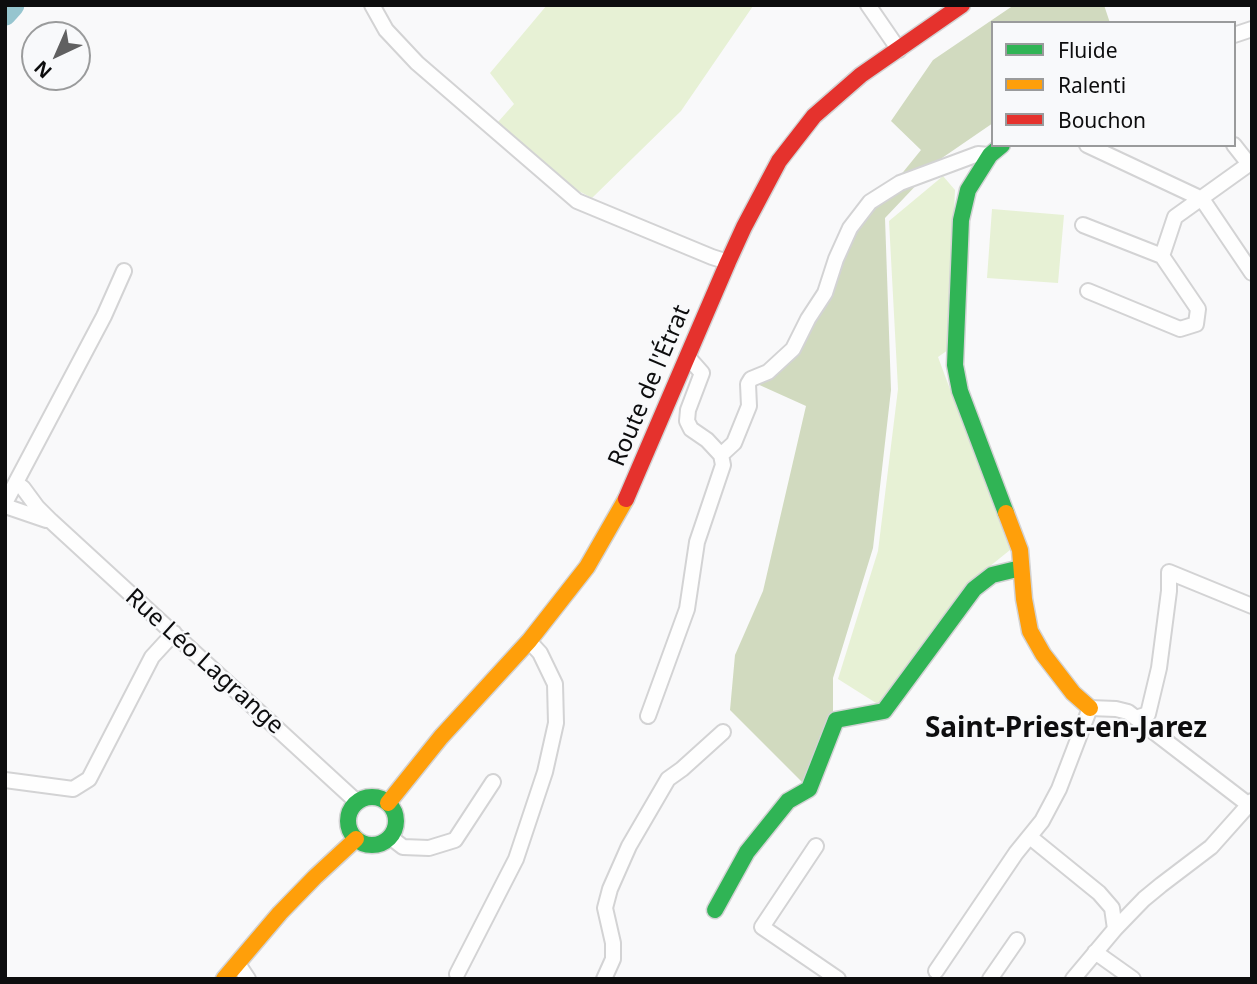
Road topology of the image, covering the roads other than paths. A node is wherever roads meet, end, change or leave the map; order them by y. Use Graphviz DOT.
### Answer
graph roads {
  1 [pos="372,5"];
  2 [pos="868,5"];
  3 [pos="962,5"];
  4 [pos="900,50"];
  5 [pos="1091,147"];
  6 [pos="1236,147"];
  7 [pos="996,150"];
  8 [pos="1251,165"];
  9 [pos="1202,199"];
  10 [pos="1083,225"];
  11 [pos="1162,256"];
  12 [pos="728,262"];
  13 [pos="124,271"];
  14 [pos="1252,274"];
  15 [pos="1088,291"];
  16 [pos="687,356"];
  17 [pos="721,455"];
  18 [pos="16,483"];
  19 [pos="5,505"];
  20 [pos="51,522"];
  21 [pos="1021,568"];
  22 [pos="1252,606"];
  23 [pos="174,633"];
  24 [pos="529,641"];
  25 [pos="1090,708"];
  26 [pos="648,716"];
  27 [pos="1136,718"];
  28 [pos="723,732"];
  29 [pos="5,780"];
  30 [pos="494,782"];
  31 [pos="357,802"];
  32 [pos="388,803"];
  33 [pos="1250,803"];
  34 [pos="390,837"];
  35 [pos="1030,837"];
  36 [pos="356,839"];
  37 [pos="816,846"];
  38 [pos="715,910"];
  39 [pos="1115,929"];
  40 [pos="1017,940"];
  41 [pos="1095,952"];
  42 [pos="238,964"];
  43 [pos="936,971"];
  44 [pos="457,974"];
  45 [pos="224,979"];
  46 [pos="248,979"];
  47 [pos="604,979"];
  48 [pos="838,979"];
  49 [pos="990,979"];
  50 [pos="1073,979"];
  51 [pos="1133,979"];
  1 -- 12 [label="street"];
  2 -- 4 [label="street"];
  3 -- 4 [label="main road, Route de l'Étrat"];
  4 -- 12 [label="main road, Route de l'Étrat"];
  5 -- 9 [label="street"];
  6 -- 8 [label="street"];
  7 -- 17 [label="street"];
  7 -- 21 [label="main road"];
  8 -- 9 [label="street"];
  9 -- 11 [label="street"];
  9 -- 14 [label="street"];
  10 -- 11 [label="street"];
  11 -- 15 [label="street"];
  12 -- 16 [label="main road, Route de l'Étrat"];
  13 -- 18 [label="street"];
  16 -- 17 [label="street"];
  16 -- 24 [label="main road, Route de l'Étrat"];
  17 -- 26 [label="street"];
  18 -- 19 [label="street"];
  18 -- 20 [label="street"];
  19 -- 20 [label="street"];
  20 -- 23 [label="street, Rue Léo Lagrange"];
  21 -- 25 [label="main road"];
  21 -- 38 [label="main road"];
  22 -- 27 [label="street"];
  23 -- 29 [label="street"];
  23 -- 31 [label="street, Rue Léo Lagrange"];
  24 -- 32 [label="main road, Route de l'Étrat"];
  24 -- 44 [label="street"];
  25 -- 27 [label="street"];
  25 -- 35 [label="street"];
  27 -- 33 [label="street"];
  28 -- 47 [label="street"];
  30 -- 34 [label="street"];
  31 -- 32 [label="main road"];
  31 -- 36 [label="main road"];
  32 -- 34 [label="main road"];
  33 -- 39 [label="street"];
  34 -- 36 [label="main road"];
  35 -- 39 [label="street"];
  35 -- 43 [label="street"];
  36 -- 42 [label="main road"];
  37 -- 48 [label="street"];
  39 -- 41 [label="street"];
  40 -- 49 [label="street"];
  41 -- 50 [label="street"];
  41 -- 51 [label="street"];
  42 -- 45 [label="main road"];
  42 -- 46 [label="street"];
}
